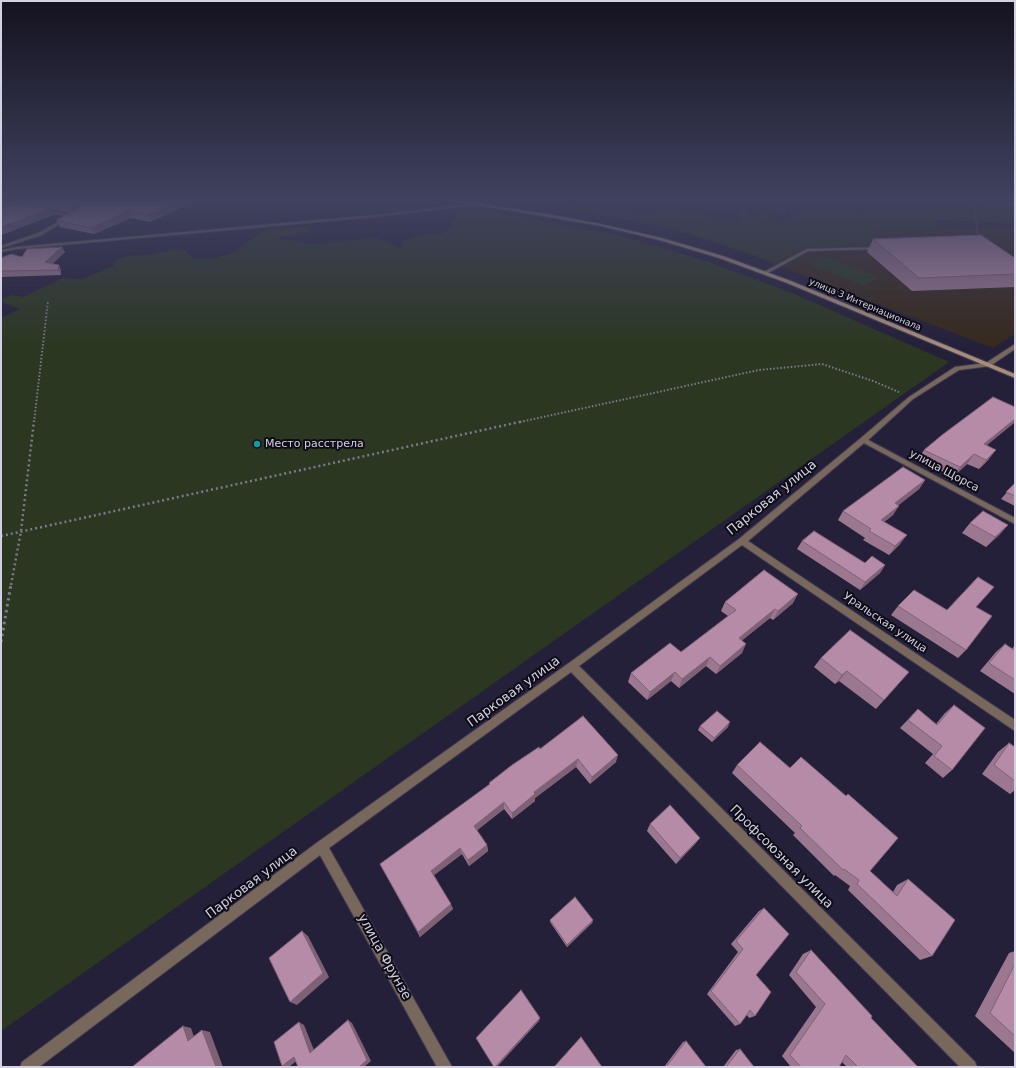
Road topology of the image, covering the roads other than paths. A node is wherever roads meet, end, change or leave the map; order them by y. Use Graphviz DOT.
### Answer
graph roads {
  1 [pos="697,250"];
  2 [pos="813,250"];
  3 [pos="764,273"];
  4 [pos="1015,346"];
  5 [pos="988,365"];
  6 [pos="1015,376"];
  7 [pos="863,440"];
  8 [pos="1015,521"];
  9 [pos="742,540"];
  10 [pos="572,666"];
  11 [pos="1015,726"];
  12 [pos="322,846"];
  13 [pos="28,1067"];
  14 [pos="445,1067"];
  15 [pos="970,1067"];
  1 -- 3 [label="main road, улица 3 Интернационала"];
  2 -- 3 [label="street"];
  3 -- 5 [label="main road, улица 3 Интернационала"];
  4 -- 5 [label="street, Парковая улица"];
  5 -- 6 [label="main road, улица 3 Интернационала"];
  5 -- 7 [label="street, Парковая улица"];
  7 -- 8 [label="street, улица Щорса"];
  7 -- 9 [label="street, Парковая улица"];
  9 -- 10 [label="street, Парковая улица"];
  9 -- 11 [label="street, Уральская улица"];
  10 -- 12 [label="street, Парковая улица"];
  10 -- 15 [label="street, Профсоюзная улица"];
  12 -- 13 [label="street, Парковая улица"];
  12 -- 14 [label="street, улица Фрунзе"];
}
